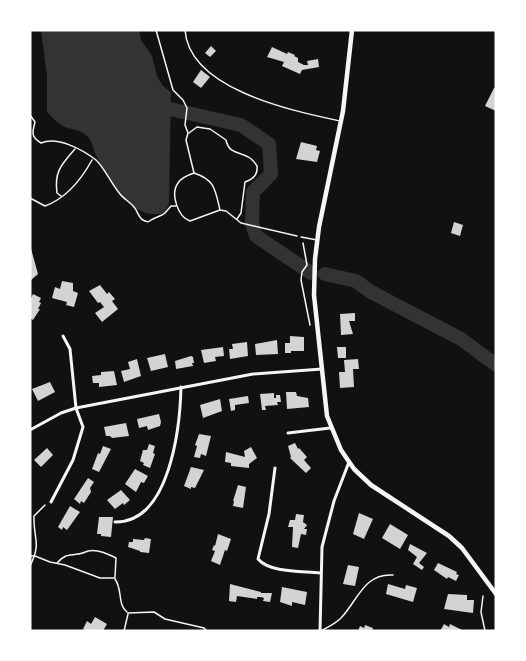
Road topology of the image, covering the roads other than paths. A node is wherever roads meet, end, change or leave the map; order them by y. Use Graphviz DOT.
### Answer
graph roads {
  1 [pos="185,30"];
  2 [pos="352,30"];
  3 [pos="340,121"];
  4 [pos="301,237"];
  5 [pos="318,240"];
  6 [pos="63,336"];
  7 [pos="322,369"];
  8 [pos="181,387"];
  9 [pos="76,408"];
  10 [pos="330,428"];
  11 [pos="30,430"];
  12 [pos="288,433"];
  13 [pos="350,462"];
  14 [pos="276,468"];
  15 [pos="51,502"];
  16 [pos="115,522"];
  17 [pos="320,573"];
  18 [pos="393,574"];
  19 [pos="496,594"];
  20 [pos="483,596"];
  21 [pos="320,631"];
  22 [pos="485,631"];
  1 -- 3 [label="lane"];
  2 -- 3 [label="main road"];
  3 -- 5 [label="main road"];
  4 -- 5 [label="lane"];
  5 -- 7 [label="main road"];
  6 -- 9 [label="street"];
  7 -- 8 [label="street"];
  7 -- 10 [label="main road"];
  8 -- 9 [label="street"];
  8 -- 16 [label="street"];
  9 -- 11 [label="street"];
  9 -- 15 [label="street"];
  10 -- 12 [label="street"];
  10 -- 13 [label="main road"];
  13 -- 17 [label="street"];
  13 -- 19 [label="main road"];
  14 -- 17 [label="street"];
  17 -- 21 [label="street"];
  18 -- 21 [label="lane"];
  20 -- 22 [label="lane"];
}
